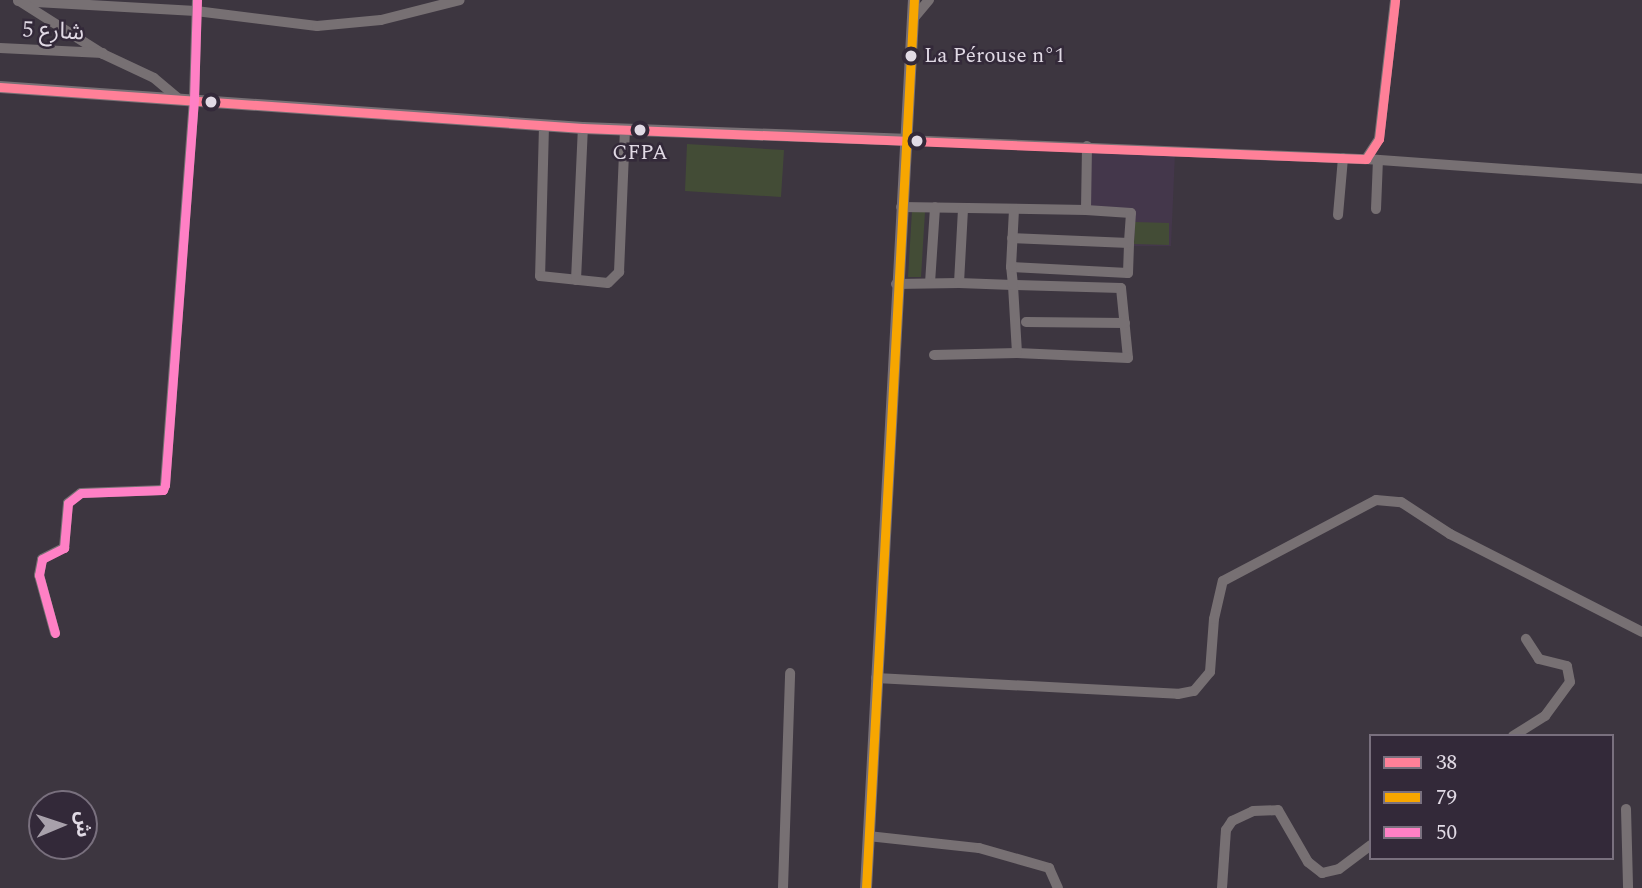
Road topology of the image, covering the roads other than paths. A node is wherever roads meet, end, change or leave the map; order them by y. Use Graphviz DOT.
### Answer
graph roads {
  1 [pos="18,0"];
  2 [pos="460,0"];
  3 [pos="914,0"];
  4 [pos="929,0"];
  5 [pos="1395,0"];
  6 [pos="99,3"];
  7 [pos="196,5"];
  8 [pos="913,19"];
  9 [pos="84,42"];
  10 [pos="0,48"];
  11 [pos="66,52"];
  12 [pos="103,54"];
  13 [pos="0,87"];
  14 [pos="179,99"];
  15 [pos="194,100"];
  16 [pos="544,126"];
  17 [pos="583,128"];
  18 [pos="625,129"];
  19 [pos="904,140"];
  20 [pos="1087,146"];
  21 [pos="1343,158"];
  22 [pos="1366,159"];
  23 [pos="1378,160"];
  24 [pos="1642,180"];
  25 [pos="901,207"];
  26 [pos="934,207"];
  27 [pos="963,208"];
  28 [pos="1014,209"];
  29 [pos="1376,209"];
  30 [pos="1086,210"];
  31 [pos="1338,215"];
  32 [pos="1012,239"];
  33 [pos="1129,243"];
  34 [pos="1011,267"];
  35 [pos="576,280"];
  36 [pos="930,283"];
  37 [pos="959,283"];
  38 [pos="896,284"];
  39 [pos="1013,285"];
  40 [pos="1027,322"];
  41 [pos="1125,323"];
  42 [pos="1017,353"];
  43 [pos="934,355"];
  44 [pos="1642,632"];
  45 [pos="55,633"];
  46 [pos="1526,639"];
  47 [pos="790,673"];
  48 [pos="876,678"];
  49 [pos="1516,734"];
  50 [pos="1626,809"];
  51 [pos="869,836"];
  52 [pos="1369,846"];
  53 [pos="783,888"];
  54 [pos="866,888"];
  55 [pos="1058,888"];
  56 [pos="1223,888"];
  57 [pos="1628,888"];
  1 -- 6 [label="street"];
  1 -- 9 [label="street"];
  2 -- 7 [label="street"];
  3 -- 8 [label="main road"];
  4 -- 8 [label="street"];
  5 -- 22 [label="street"];
  6 -- 7 [label="street"];
  7 -- 15 [label="street"];
  8 -- 19 [label="main road"];
  9 -- 11 [label="street"];
  9 -- 12 [label="street"];
  10 -- 11 [label="street, شارع 5"];
  11 -- 12 [label="street, شارع 5"];
  12 -- 14 [label="street"];
  13 -- 14 [label="main road"];
  14 -- 15 [label="main road"];
  15 -- 16 [label="main road"];
  15 -- 45 [label="street"];
  16 -- 17 [label="main road"];
  16 -- 35 [label="street"];
  17 -- 18 [label="main road"];
  17 -- 35 [label="street"];
  18 -- 19 [label="main road"];
  18 -- 35 [label="street"];
  19 -- 20 [label="street"];
  19 -- 25 [label="main road"];
  20 -- 21 [label="street"];
  20 -- 30 [label="street"];
  21 -- 22 [label="street"];
  21 -- 31 [label="street"];
  22 -- 23 [label="street"];
  23 -- 24 [label="street"];
  23 -- 29 [label="street"];
  25 -- 26 [label="street"];
  25 -- 38 [label="main road"];
  26 -- 27 [label="street"];
  26 -- 36 [label="street"];
  27 -- 28 [label="street"];
  27 -- 37 [label="street"];
  28 -- 30 [label="street"];
  28 -- 32 [label="street"];
  30 -- 33 [label="street"];
  32 -- 33 [label="street"];
  32 -- 34 [label="street"];
  33 -- 34 [label="street"];
  34 -- 39 [label="street"];
  36 -- 37 [label="street"];
  36 -- 38 [label="street"];
  37 -- 39 [label="street"];
  38 -- 48 [label="main road"];
  39 -- 41 [label="street"];
  39 -- 42 [label="street"];
  40 -- 41 [label="street"];
  41 -- 42 [label="street"];
  42 -- 43 [label="street"];
  44 -- 48 [label="street"];
  46 -- 49 [label="street"];
  47 -- 53 [label="street"];
  48 -- 51 [label="main road"];
  50 -- 57 [label="street"];
  51 -- 54 [label="main road"];
  51 -- 55 [label="street"];
  52 -- 56 [label="street"];
}
